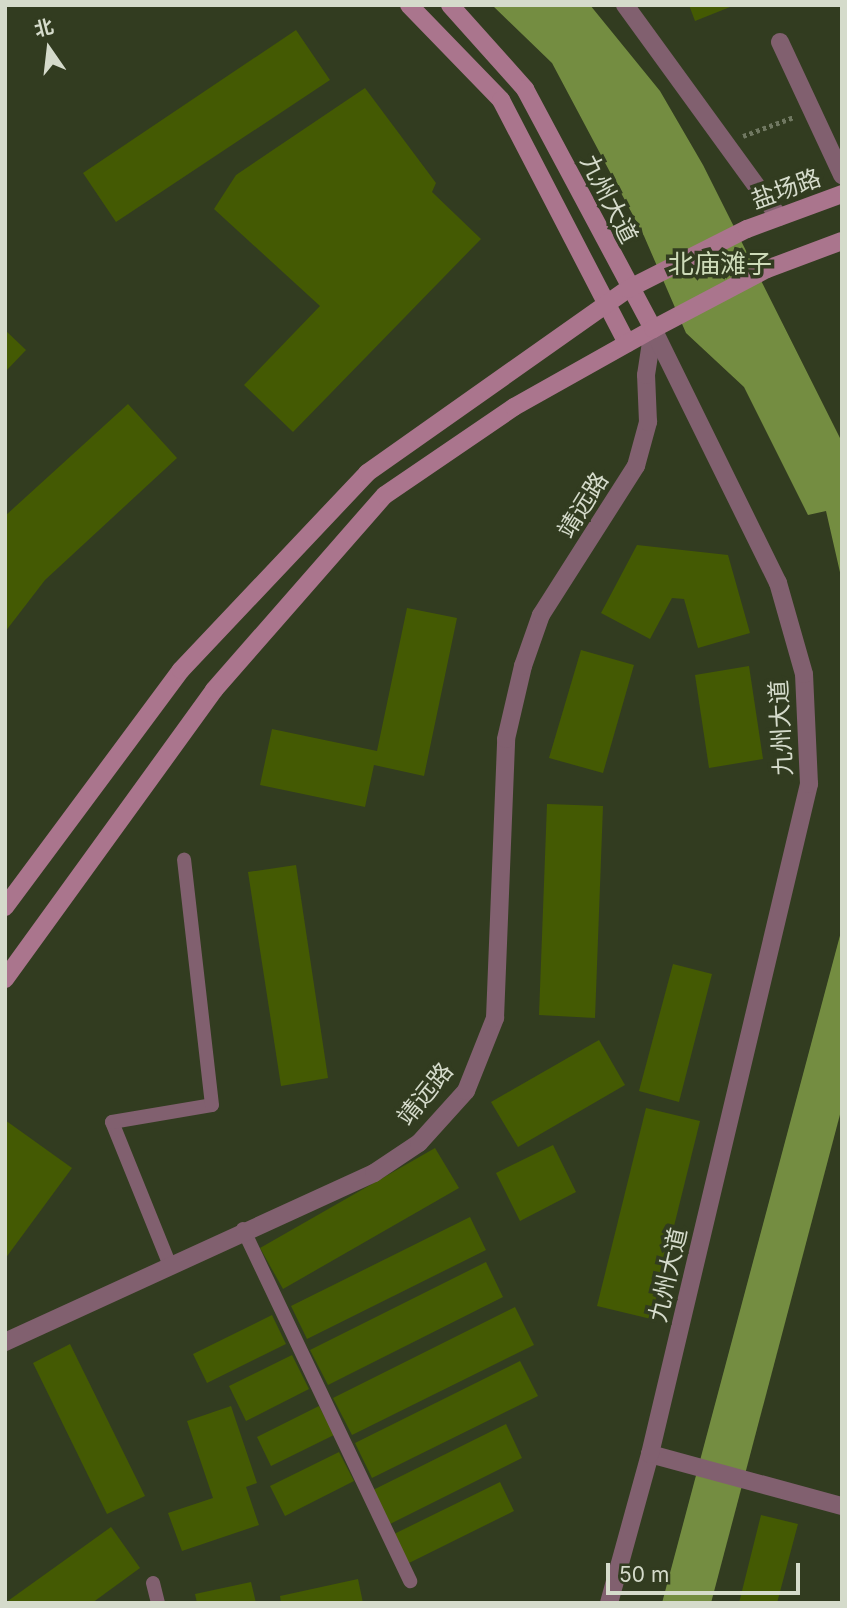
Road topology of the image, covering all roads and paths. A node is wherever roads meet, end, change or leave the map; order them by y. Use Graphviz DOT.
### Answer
graph roads {
  1 [pos="409,5"];
  2 [pos="450,5"];
  3 [pos="625,5"];
  4 [pos="779,42"];
  5 [pos="811,110"];
  6 [pos="728,142"];
  7 [pos="842,175"];
  8 [pos="842,194"];
  9 [pos="779,217"];
  10 [pos="842,241"];
  11 [pos="628,289"];
  12 [pos="609,301"];
  13 [pos="653,329"];
  14 [pos="627,343"];
  15 [pos="184,860"];
  16 [pos="5,907"];
  17 [pos="5,979"];
  18 [pos="243,1229"];
  19 [pos="169,1263"];
  20 [pos="5,1342"];
  21 [pos="650,1454"];
  22 [pos="842,1506"];
  23 [pos="410,1581"];
  24 [pos="153,1583"];
  25 [pos="158,1603"];
  26 [pos="609,1603"];
  1 -- 12 [label="main road"];
  2 -- 11 [label="main road, 九州大道"];
  3 -- 6 [label="street"];
  4 -- 5 [label="street"];
  5 -- 6 [label="path"];
  5 -- 7 [label="street"];
  6 -- 9 [label="street"];
  8 -- 9 [label="main road, 盐场路"];
  9 -- 11 [label="main road, 盐场路"];
  10 -- 13 [label="main road"];
  11 -- 12 [label="main road"];
  11 -- 13 [label="main road, 九州大道"];
  12 -- 14 [label="main road"];
  12 -- 16 [label="main road"];
  13 -- 14 [label="main road"];
  13 -- 18 [label="street, 靖远路"];
  13 -- 21 [label="street, 九州大道"];
  14 -- 17 [label="main road"];
  15 -- 19 [label="lane"];
  18 -- 19 [label="street, 靖远路"];
  18 -- 23 [label="lane"];
  19 -- 20 [label="street, 靖远路"];
  21 -- 22 [label="street"];
  21 -- 26 [label="street, 九州大道"];
  24 -- 25 [label="lane"];
}
